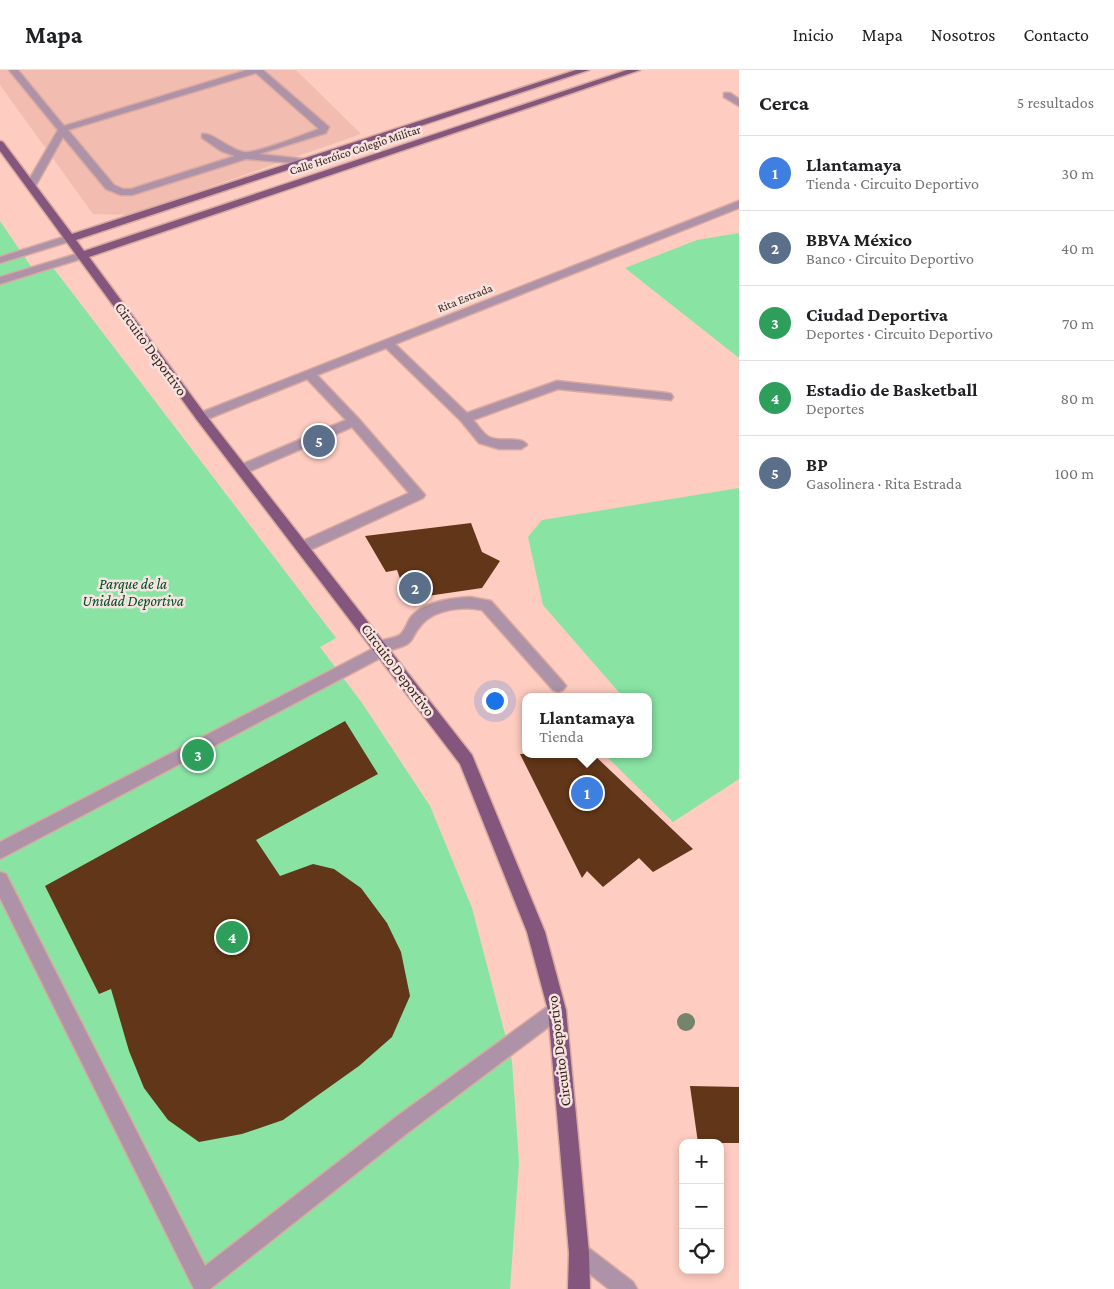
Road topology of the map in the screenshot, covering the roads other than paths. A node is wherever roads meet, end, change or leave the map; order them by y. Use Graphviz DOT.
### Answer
graph roads {
  1 [pos="13,70"];
  2 [pos="257,70"];
  3 [pos="585,70"];
  4 [pos="636,70"];
  5 [pos="567,72"];
  6 [pos="726,95"];
  7 [pos="739,103"];
  8 [pos="63,129"];
  9 [pos="205,136"];
  10 [pos="0,144"];
  11 [pos="246,156"];
  12 [pos="303,162"];
  13 [pos="31,185"];
  14 [pos="229,186"];
  15 [pos="242,201"];
  16 [pos="739,204"];
  17 [pos="70,238"];
  18 [pos="83,255"];
  19 [pos="0,260"];
  20 [pos="0,281"];
  21 [pos="387,343"];
  22 [pos="309,374"];
  23 [pos="667,397"];
  24 [pos="201,417"];
  25 [pos="465,418"];
  26 [pos="354,421"];
  27 [pos="521,446"];
  28 [pos="243,469"];
  29 [pos="304,547"];
  30 [pos="382,648"];
  31 [pos="558,686"];
  32 [pos="0,851"];
  33 [pos="0,880"];
  34 [pos="557,1010"];
  35 [pos="579,1253"];
  36 [pos="579,1289"];
  37 [pos="626,1289"];
  1 -- 8 [label="street"];
  2 -- 8 [label="street"];
  2 -- 11 [label="street"];
  3 -- 5 [label="main road, Calle Heróico Colegio Militar"];
  4 -- 15 [label="main road, Calle Heróico Colegio Militar"];
  5 -- 12 [label="main road, Calle Heróico Colegio Militar"];
  6 -- 7 [label="street"];
  8 -- 11 [label="street"];
  8 -- 13 [label="street"];
  9 -- 11 [label="street"];
  10 -- 13 [label="main road, Circuito Deportivo"];
  11 -- 12 [label="street"];
  12 -- 14 [label="main road, Calle Heróico Colegio Militar"];
  13 -- 17 [label="main road, Circuito Deportivo"];
  14 -- 15 [label="main road"];
  14 -- 17 [label="main road, Calle Heróico Colegio Militar"];
  15 -- 18 [label="main road, Calle Heróico Colegio Militar"];
  16 -- 21 [label="street, Rita Estrada"];
  17 -- 18 [label="main road, Circuito Deportivo"];
  17 -- 19 [label="street"];
  18 -- 20 [label="street"];
  18 -- 24 [label="main road, Circuito Deportivo"];
  21 -- 22 [label="street, Rita Estrada"];
  21 -- 25 [label="street"];
  22 -- 24 [label="street, Rita Estrada"];
  22 -- 26 [label="street"];
  23 -- 25 [label="street"];
  24 -- 28 [label="main road, Circuito Deportivo"];
  25 -- 27 [label="street"];
  26 -- 28 [label="street"];
  26 -- 29 [label="street"];
  28 -- 29 [label="main road, Circuito Deportivo"];
  29 -- 30 [label="main road, Circuito Deportivo"];
  30 -- 31 [label="street"];
  30 -- 32 [label="street"];
  30 -- 34 [label="main road, Circuito Deportivo"];
  33 -- 34 [label="street"];
  34 -- 35 [label="main road, Circuito Deportivo"];
  35 -- 36 [label="main road, Circuito Deportivo"];
  35 -- 37 [label="street"];
}
